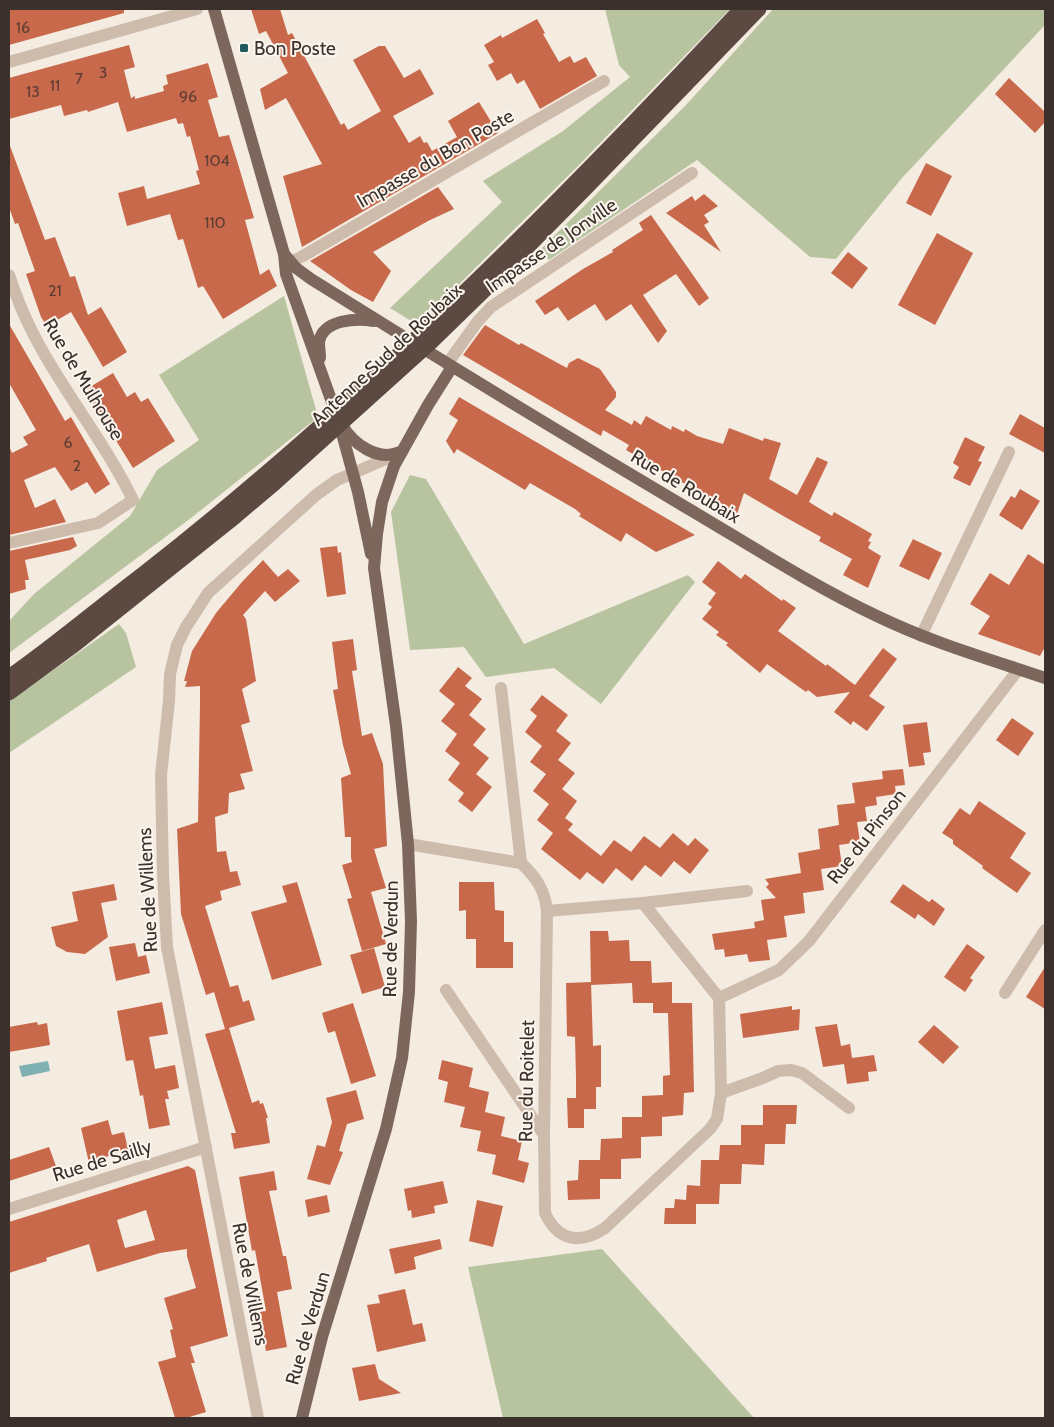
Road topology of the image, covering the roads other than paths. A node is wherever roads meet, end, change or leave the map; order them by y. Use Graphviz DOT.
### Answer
graph roads {
  1 [pos="197,9"];
  2 [pos="214,9"];
  3 [pos="741,9"];
  4 [pos="759,9"];
  5 [pos="9,62"];
  6 [pos="604,81"];
  7 [pos="692,173"];
  8 [pos="287,260"];
  9 [pos="9,274"];
  10 [pos="379,322"];
  11 [pos="446,363"];
  12 [pos="322,372"];
  13 [pos="348,440"];
  14 [pos="1009,452"];
  15 [pos="396,454"];
  16 [pos="353,474"];
  17 [pos="9,543"];
  18 [pos="374,568"];
  19 [pos="921,636"];
  20 [pos="1018,670"];
  21 [pos="9,677"];
  22 [pos="1045,678"];
  23 [pos="501,688"];
  24 [pos="9,693"];
  25 [pos="408,844"];
  26 [pos="521,863"];
  27 [pos="747,891"];
  28 [pos="643,903"];
  29 [pos="547,911"];
  30 [pos="1045,930"];
  31 [pos="446,990"];
  32 [pos="1005,993"];
  33 [pos="719,998"];
  34 [pos="721,1093"];
  35 [pos="849,1108"];
  36 [pos="544,1135"];
  37 [pos="206,1148"];
  38 [pos="9,1209"];
  39 [pos="258,1418"];
  40 [pos="302,1418"];
  1 -- 5 [label="street"];
  2 -- 8 [label="main road"];
  3 -- 21 [label="highway, Antenne Sud de Roubaix"];
  4 -- 24 [label="highway, Antenne Sud de Roubaix"];
  6 -- 8 [label="street, Impasse du Bon Poste"];
  7 -- 11 [label="street, Impasse de Jonville"];
  8 -- 10 [label="main road"];
  8 -- 12 [label="main road"];
  9 -- 17 [label="street, Rue de Mulhouse"];
  10 -- 11 [label="main road"];
  10 -- 12 [label="main road"];
  11 -- 15 [label="main road"];
  11 -- 19 [label="main road, Rue de Roubaix"];
  12 -- 13 [label="main road"];
  13 -- 15 [label="main road"];
  13 -- 16 [label="main road"];
  14 -- 19 [label="street"];
  15 -- 16 [label="street, Rue de Willems"];
  15 -- 18 [label="main road, Rue de Verdun"];
  16 -- 18 [label="main road"];
  16 -- 37 [label="street, Rue de Willems"];
  18 -- 25 [label="main road, Rue de Verdun"];
  19 -- 20 [label="main road, Rue de Roubaix"];
  20 -- 22 [label="main road, Rue de Roubaix"];
  20 -- 33 [label="street, Rue du Pinson"];
  23 -- 26 [label="street"];
  25 -- 26 [label="street"];
  25 -- 40 [label="main road, Rue de Verdun"];
  26 -- 29 [label="street, Rue du Roitelet"];
  27 -- 28 [label="street"];
  28 -- 29 [label="street"];
  28 -- 33 [label="street"];
  29 -- 36 [label="street, Rue du Roitelet"];
  30 -- 32 [label="street"];
  31 -- 36 [label="street"];
  33 -- 34 [label="street"];
  34 -- 35 [label="street"];
  34 -- 36 [label="street, Rue du Roitelet"];
  37 -- 38 [label="street, Rue de Sailly"];
  37 -- 39 [label="street, Rue de Willems"];
}
